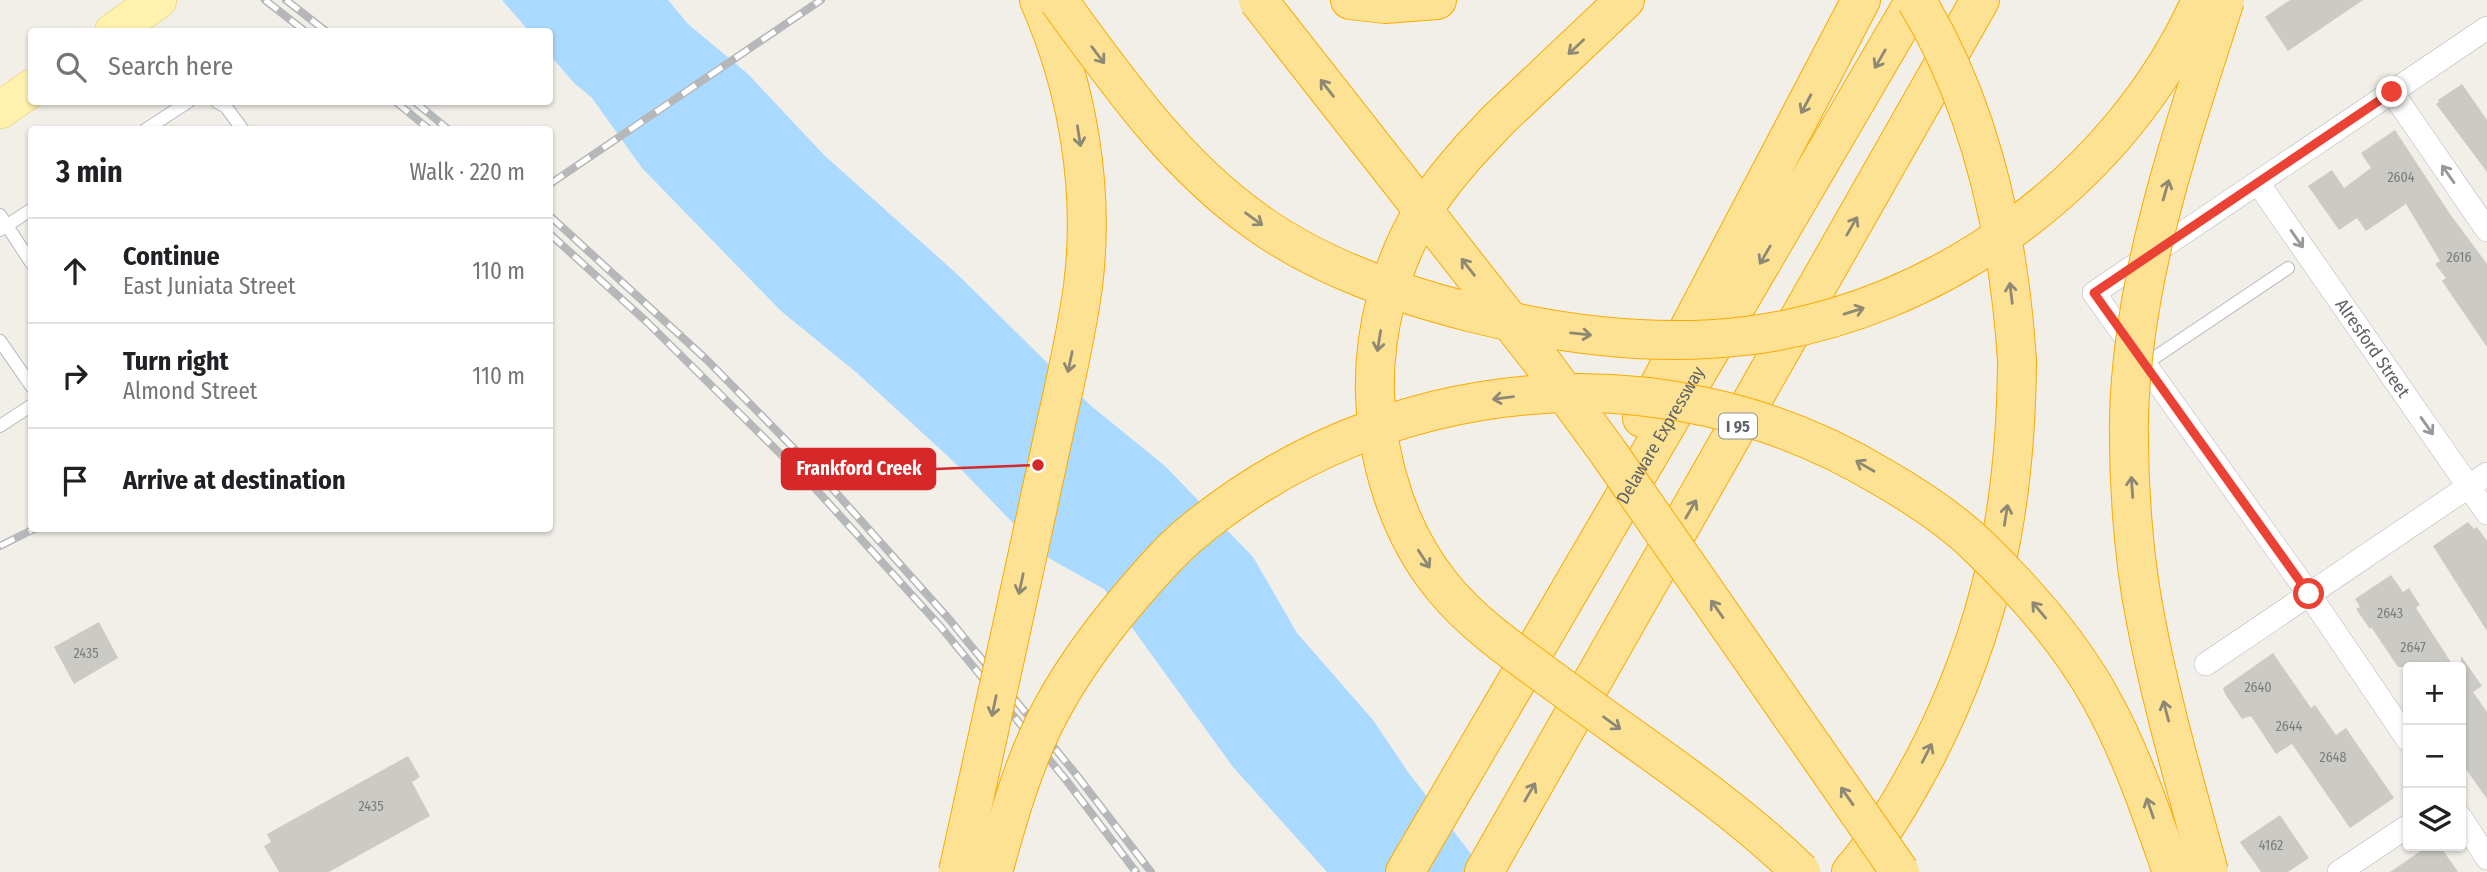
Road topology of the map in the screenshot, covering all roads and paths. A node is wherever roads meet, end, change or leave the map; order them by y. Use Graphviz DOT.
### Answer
graph roads {
  1 [pos="158,0"];
  2 [pos="1039,0"];
  3 [pos="1058,0"];
  4 [pos="1258,0"];
  5 [pos="1350,0"];
  6 [pos="1437,0"];
  7 [pos="1625,0"];
  8 [pos="1861,0"];
  9 [pos="1916,0"];
  10 [pos="1980,0"];
  11 [pos="2201,0"];
  12 [pos="2225,0"];
  13 [pos="119,28"];
  14 [pos="2487,28"];
  15 [pos="28,91"];
  16 [pos="2392,92"];
  17 [pos="183,105"];
  18 [pos="222,105"];
  19 [pos="0,110"];
  20 [pos="151,126"];
  21 [pos="240,126"];
  22 [pos="2258,183"];
  23 [pos="28,211"];
  24 [pos="2,224"];
  25 [pos="2487,230"];
  26 [pos="28,259"];
  27 [pos="2288,268"];
  28 [pos="0,341"];
  29 [pos="2145,364"];
  30 [pos="28,381"];
  31 [pos="28,408"];
  32 [pos="0,426"];
  33 [pos="2478,480"];
  34 [pos="2487,513"];
  35 [pos="2309,594"];
  36 [pos="2206,664"];
  37 [pos="2403,733"];
  38 [pos="1451,790"];
  39 [pos="2466,825"];
  40 [pos="2403,829"];
  41 [pos="2486,855"];
  42 [pos="1490,861"];
  43 [pos="958,872"];
  44 [pos="993,872"];
  45 [pos="1405,872"];
  46 [pos="1801,872"];
  47 [pos="1851,872"];
  48 [pos="1900,872"];
  49 [pos="2172,872"];
  50 [pos="2209,872"];
  51 [pos="2339,872"];
  1 -- 13 [label="main road"];
  2 -- 43 [label="highway, one-way, bridge"];
  3 -- 11 [label="highway, one-way, bridge"];
  48 -- 4 [label="highway, one-way, bridge"];
  5 -- 6 [label="highway"];
  7 -- 46 [label="highway, one-way, bridge"];
  8 -- 38 [label="highway, one-way"];
  9 -- 38 [label="highway, Delaware Expressway, one-way"];
  47 -- 9 [label="highway, one-way, bridge"];
  42 -- 10 [label="highway, I 95, one-way"];
  50 -- 12 [label="highway, one-way, bridge"];
  14 -- 16 [label="street"];
  15 -- 19 [label="main road"];
  16 -- 22 [label="street"];
  25 -- 16 [label="street, one-way"];
  17 -- 20 [label="lane"];
  18 -- 21 [label="lane"];
  22 -- 29 [label="street"];
  22 -- 33 [label="street, Alresford Street, one-way"];
  23 -- 24 [label="lane"];
  24 -- 26 [label="lane"];
  27 -- 29 [label="lane"];
  28 -- 30 [label="lane"];
  29 -- 35 [label="street"];
  31 -- 32 [label="lane"];
  33 -- 34 [label="street, Alresford Street"];
  33 -- 35 [label="street"];
  35 -- 36 [label="street"];
  35 -- 37 [label="street"];
  38 -- 45 [label="highway, Delaware Expressway"];
  39 -- 41 [label="street"];
  40 -- 51 [label="street"];
  49 -- 44 [label="highway, one-way, bridge"];
}
